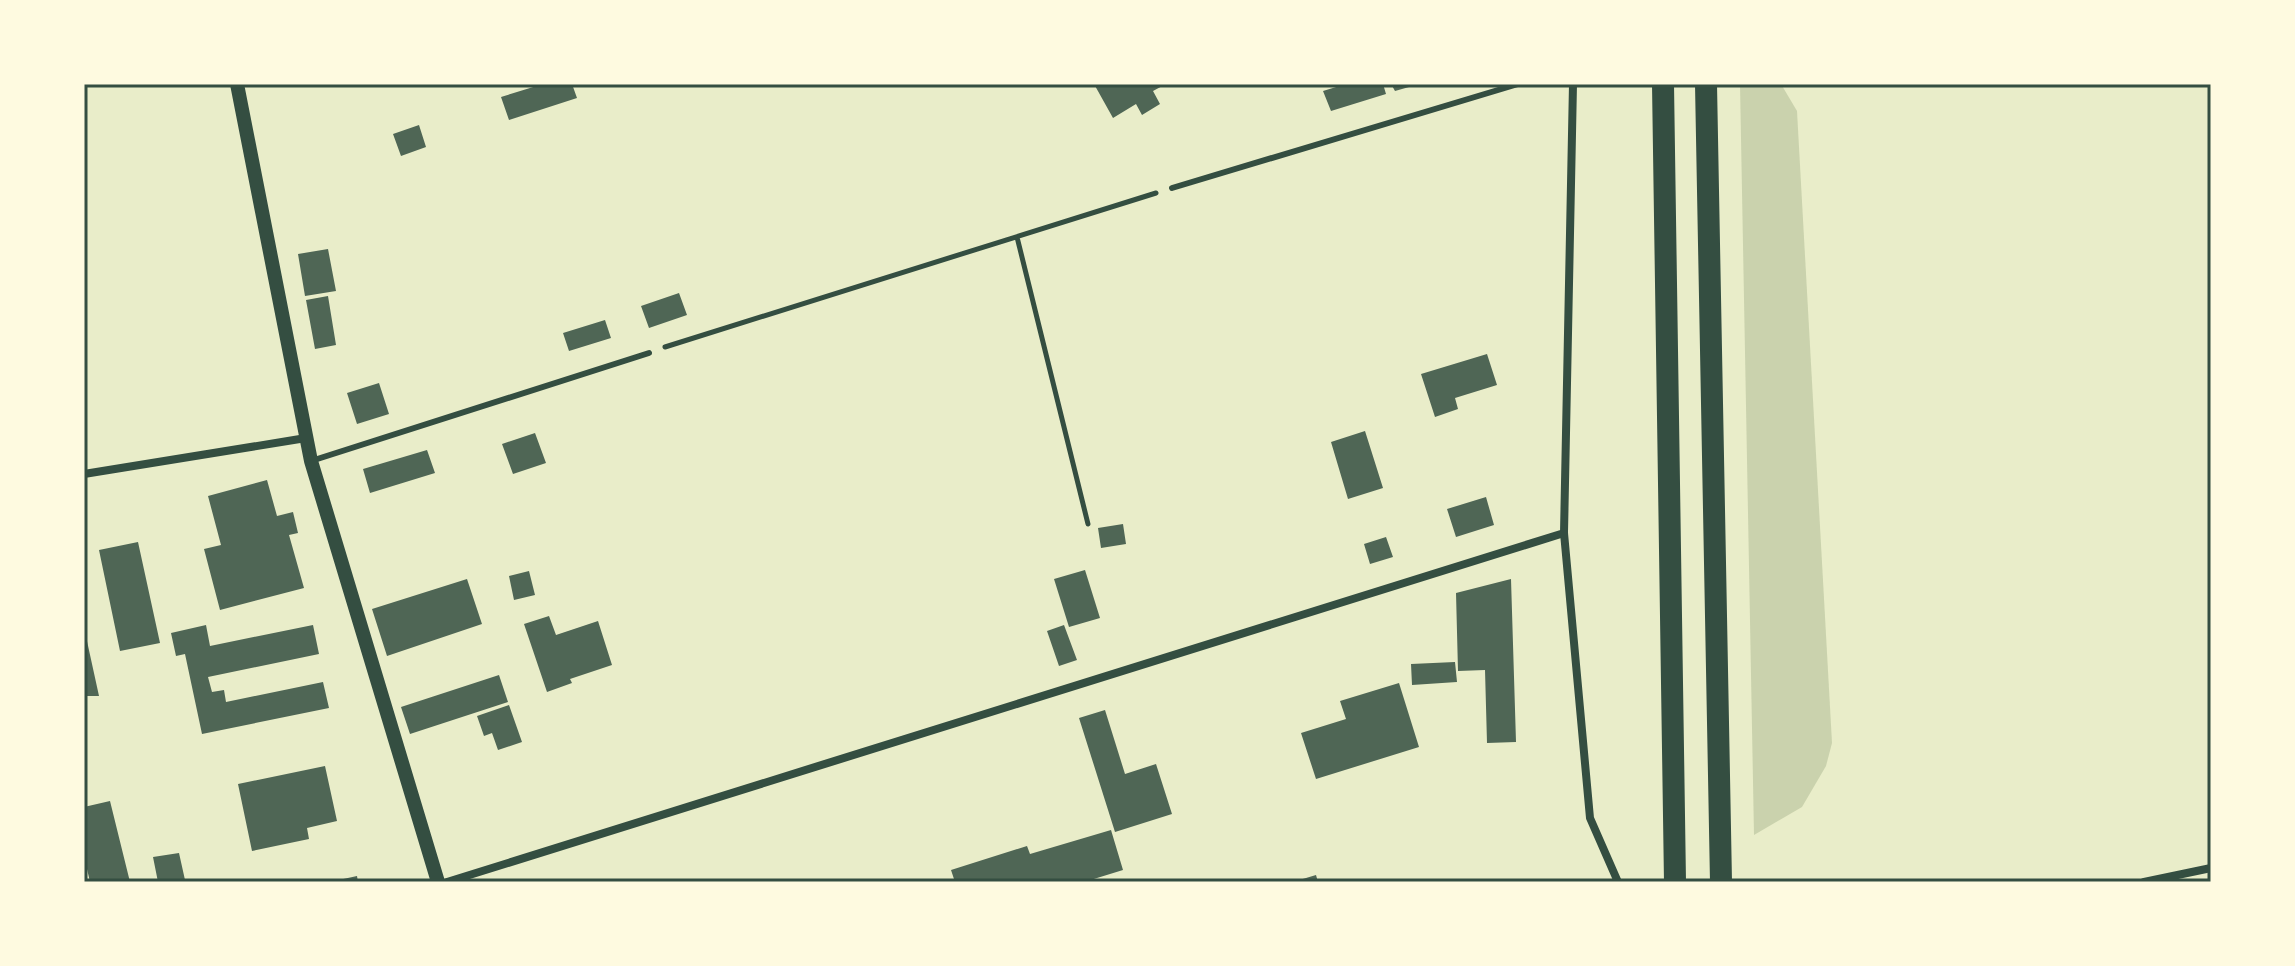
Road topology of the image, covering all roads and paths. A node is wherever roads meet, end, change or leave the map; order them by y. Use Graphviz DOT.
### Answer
graph roads {
  1 [pos="237,84"];
  2 [pos="1518,84"];
  3 [pos="1573,84"];
  4 [pos="1663,84"];
  5 [pos="1706,84"];
  6 [pos="1172,188"];
  7 [pos="1017,237"];
  8 [pos="649,353"];
  9 [pos="306,438"];
  10 [pos="311,461"];
  11 [pos="84,474"];
  12 [pos="1088,524"];
  13 [pos="1564,533"];
  14 [pos="2211,868"];
  15 [pos="438,882"];
  16 [pos="447,882"];
  17 [pos="1618,882"];
  18 [pos="1675,882"];
  19 [pos="1721,882"];
  20 [pos="2144,882"];
  1 -- 9 [label="street"];
  2 -- 6 [label="lane"];
  3 -- 13 [label="street"];
  4 -- 18 [label="highway"];
  5 -- 19 [label="highway"];
  6 -- 7 [label="path"];
  7 -- 8 [label="path"];
  7 -- 12 [label="path"];
  8 -- 10 [label="lane"];
  9 -- 10 [label="street"];
  9 -- 11 [label="street"];
  10 -- 15 [label="street"];
  13 -- 16 [label="street"];
  13 -- 17 [label="street"];
  14 -- 20 [label="street"];
}
